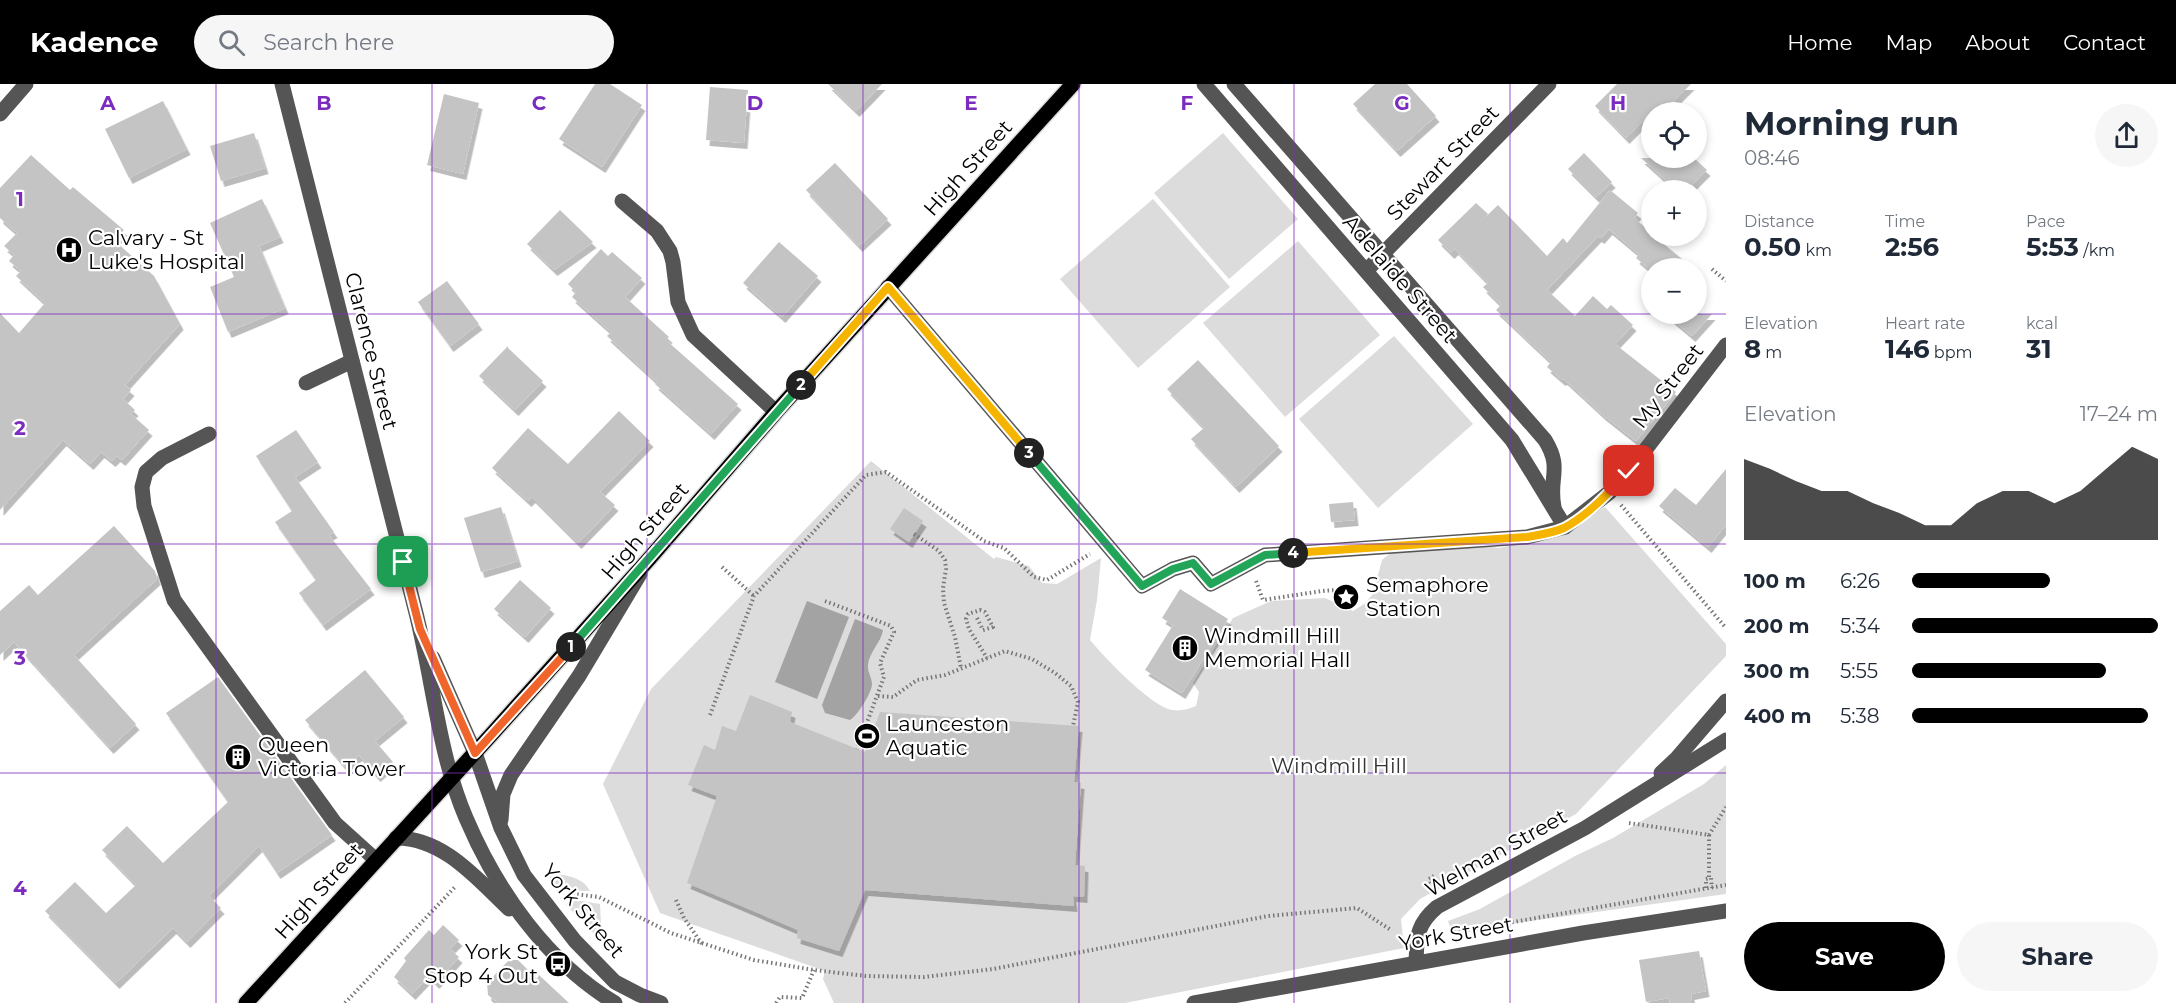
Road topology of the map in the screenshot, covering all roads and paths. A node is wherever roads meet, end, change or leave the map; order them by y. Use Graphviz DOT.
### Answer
graph roads {
  1 [pos="26,84"];
  2 [pos="282,84"];
  3 [pos="1073,84"];
  4 [pos="1204,84"];
  5 [pos="1234,84"];
  6 [pos="1549,84"];
  7 [pos="1258,111"];
  8 [pos="0,114"];
  9 [pos="1241,127"];
  10 [pos="622,201"];
  11 [pos="1383,255"];
  12 [pos="1712,269"];
  13 [pos="1366,271"];
  14 [pos="1726,281"];
  15 [pos="888,287"];
  16 [pos="1461,342"];
  17 [pos="1726,345"];
  18 [pos="1442,360"];
  19 [pos="351,361"];
  20 [pos="306,382"];
  21 [pos="1506,393"];
  22 [pos="1486,411"];
  23 [pos="776,412"];
  24 [pos="1531,422"];
  25 [pos="209,434"];
  26 [pos="1512,440"];
  27 [pos="1610,492"];
  28 [pos="1554,510"];
  29 [pos="1565,527"];
  30 [pos="914,534"];
  31 [pos="1104,542"];
  32 [pos="649,559"];
  33 [pos="1250,563"];
  34 [pos="722,567"];
  35 [pos="1352,589"];
  36 [pos="754,596"];
  37 [pos="825,601"];
  38 [pos="977,618"];
  39 [pos="1726,628"];
  40 [pos="420,629"];
  41 [pos="987,658"];
  42 [pos="961,668"];
  43 [pos="878,696"];
  44 [pos="1726,701"];
  45 [pos="710,715"];
  46 [pos="1073,726"];
  47 [pos="1726,740"];
  48 [pos="857,749"];
  49 [pos="475,753"];
  50 [pos="452,778"];
  51 [pos="1622,805"];
  52 [pos="1726,807"];
  53 [pos="501,828"];
  54 [pos="1709,835"];
  55 [pos="396,838"];
  56 [pos="376,860"];
  57 [pos="1434,876"];
  58 [pos="1709,878"];
  59 [pos="1726,885"];
  60 [pos="455,887"];
  61 [pos="1433,887"];
  62 [pos="1706,888"];
  63 [pos="1712,888"];
  64 [pos="574,894"];
  65 [pos="676,900"];
  66 [pos="1726,911"];
  67 [pos="1391,930"];
  68 [pos="1449,933"];
  69 [pos="536,934"];
  70 [pos="703,945"];
  71 [pos="1416,963"];
  72 [pos="814,970"];
  73 [pos="246,1003"];
  74 [pos="345,1003"];
  75 [pos="615,1003"];
  76 [pos="661,1003"];
  77 [pos="776,1003"];
  78 [pos="1194,1003"];
  1 -- 8 [label="street"];
  2 -- 19 [label="street, Clarence Street"];
  3 -- 15 [label="main road, High Street"];
  4 -- 9 [label="street, Adelaide Street"];
  5 -- 7 [label="street, Adelaide Street"];
  6 -- 11 [label="street, Stewart Street"];
  7 -- 9 [label="street"];
  7 -- 11 [label="street, Adelaide Street"];
  9 -- 13 [label="street, Adelaide Street"];
  10 -- 23 [label="street"];
  11 -- 13 [label="street, Stewart Street"];
  11 -- 16 [label="street, Adelaide Street"];
  12 -- 14 [label="path"];
  13 -- 18 [label="street, Adelaide Street"];
  15 -- 23 [label="main road, High Street"];
  15 -- 31 [label="street"];
  16 -- 18 [label="street"];
  16 -- 21 [label="street, Adelaide Street"];
  17 -- 27 [label="street, My Street"];
  18 -- 22 [label="street, Adelaide Street"];
  19 -- 20 [label="street"];
  19 -- 40 [label="street, Clarence Street"];
  21 -- 22 [label="street"];
  21 -- 24 [label="street, Adelaide Street"];
  22 -- 26 [label="street, Adelaide Street"];
  23 -- 32 [label="main road, High Street"];
  24 -- 26 [label="street"];
  24 -- 28 [label="street, Adelaide Street"];
  25 -- 56 [label="street"];
  26 -- 28 [label="street, Adelaide Street"];
  27 -- 29 [label="street, My Street"];
  27 -- 39 [label="path"];
  28 -- 29 [label="street, Adelaide Street"];
  29 -- 33 [label="street"];
  30 -- 42 [label="path"];
  31 -- 33 [label="street"];
  31 -- 36 [label="path"];
  32 -- 49 [label="main road, High Street"];
  32 -- 53 [label="street"];
  33 -- 35 [label="path"];
  34 -- 36 [label="path"];
  36 -- 45 [label="path"];
  37 -- 43 [label="path"];
  38 -- 41 [label="path"];
  40 -- 49 [label="street, Clarence Street"];
  40 -- 50 [label="street, Clarence Street"];
  41 -- 42 [label="path"];
  41 -- 46 [label="path"];
  42 -- 43 [label="path"];
  43 -- 48 [label="path"];
  44 -- 51 [label="street, Welman Street"];
  47 -- 51 [label="street, Welman Street"];
  49 -- 50 [label="main road, High Street"];
  49 -- 53 [label="street, York Street"];
  50 -- 55 [label="main road, High Street"];
  50 -- 69 [label="street, York Street"];
  51 -- 54 [label="path"];
  51 -- 71 [label="street, Welman Street"];
  52 -- 54 [label="path"];
  53 -- 76 [label="street, York Street"];
  54 -- 58 [label="path"];
  55 -- 56 [label="main road, High Street"];
  55 -- 69 [label="street"];
  56 -- 73 [label="main road, High Street"];
  57 -- 61 [label="path"];
  58 -- 62 [label="path"];
  58 -- 63 [label="path"];
  59 -- 63 [label="path"];
  60 -- 74 [label="path"];
  62 -- 63 [label="path"];
  62 -- 68 [label="path"];
  64 -- 70 [label="path"];
  65 -- 70 [label="path"];
  66 -- 71 [label="street, York Street"];
  67 -- 72 [label="path"];
  69 -- 75 [label="street, York Street"];
  70 -- 72 [label="path"];
  71 -- 78 [label="street, York Street"];
  72 -- 77 [label="path"];
}
